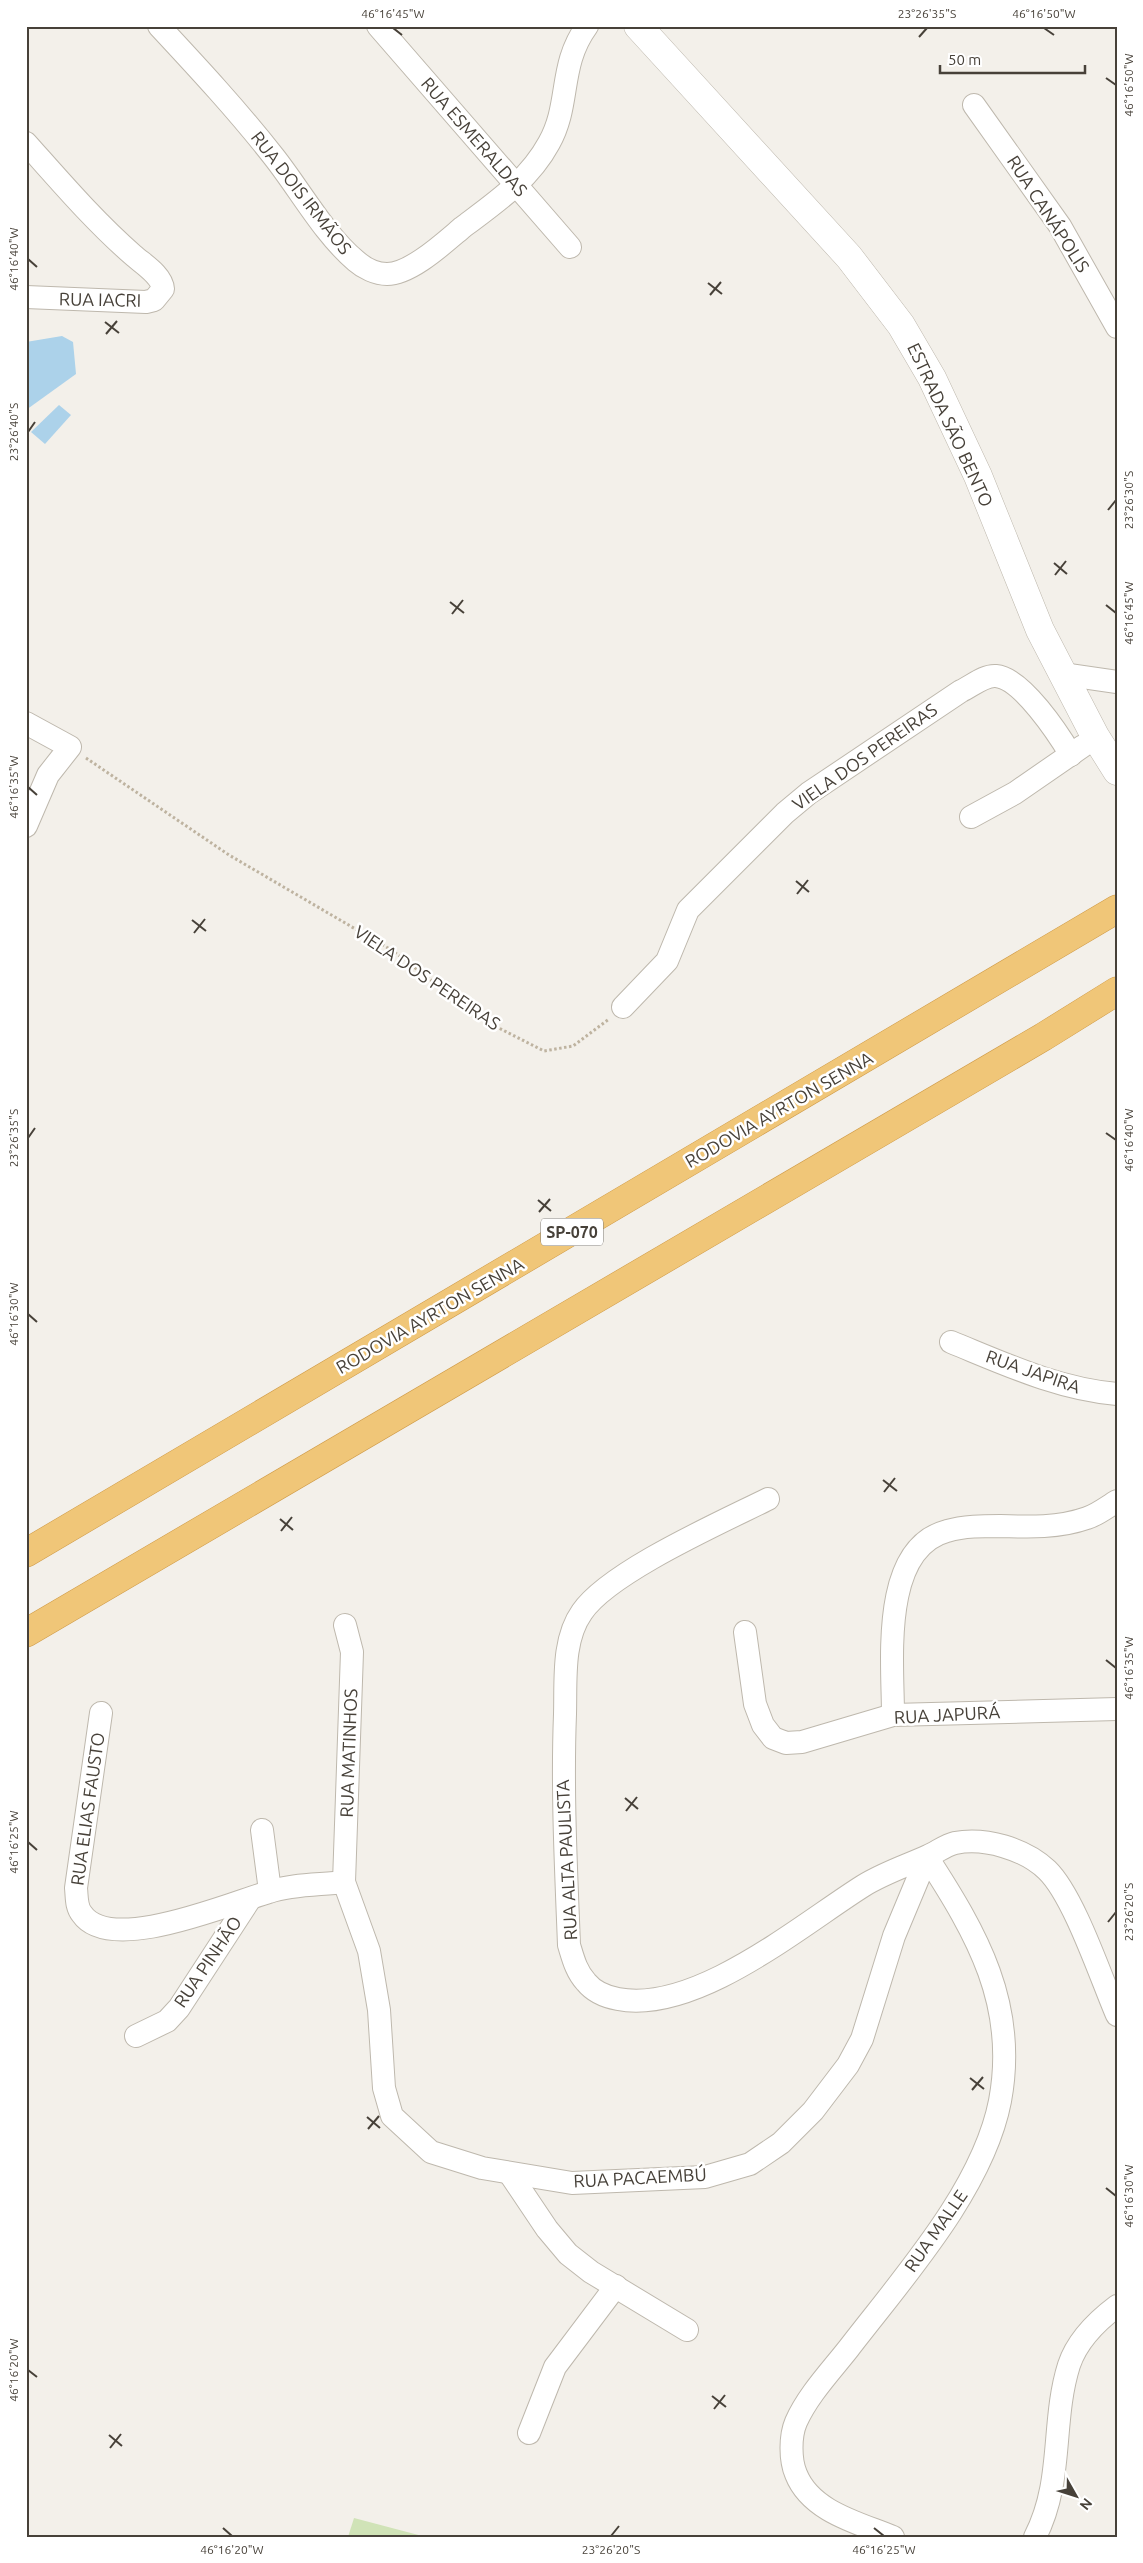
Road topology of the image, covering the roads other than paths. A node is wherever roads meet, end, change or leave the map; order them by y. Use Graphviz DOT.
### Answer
graph roads {
  1 [pos="159,26"];
  2 [pos="378,26"];
  3 [pos="587,26"];
  4 [pos="638,26"];
  5 [pos="974,105"];
  6 [pos="26,142"];
  7 [pos="517,186"];
  8 [pos="570,247"];
  9 [pos="26,297"];
  10 [pos="1117,327"];
  11 [pos="1062,674"];
  12 [pos="1117,682"];
  13 [pos="26,723"];
  14 [pos="1105,753"];
  15 [pos="1072,755"];
  16 [pos="971,817"];
  17 [pos="26,826"];
  18 [pos="1117,910"];
  19 [pos="1117,991"];
  20 [pos="623,1008"];
  21 [pos="952,1342"];
  22 [pos="1117,1394"];
  23 [pos="768,1499"];
  24 [pos="1117,1501"];
  25 [pos="26,1553"];
  26 [pos="345,1625"];
  27 [pos="745,1632"];
  28 [pos="26,1633"];
  29 [pos="1117,1709"];
  30 [pos="101,1713"];
  31 [pos="893,1715"];
  32 [pos="262,1830"];
  33 [pos="927,1857"];
  34 [pos="344,1882"];
  35 [pos="260,1895"];
  36 [pos="1117,2015"];
  37 [pos="136,2036"];
  38 [pos="510,2174"];
  39 [pos="616,2286"];
  40 [pos="1117,2306"];
  41 [pos="687,2330"];
  42 [pos="529,2433"];
  43 [pos="893,2537"];
  44 [pos="1035,2537"];
  1 -- 7 [label="street, RUA DOIS IRMÃOS"];
  2 -- 7 [label="street, RUA ESMERALDAS"];
  3 -- 7 [label="street, RUA DOIS IRMÃOS"];
  4 -- 11 [label="street, ESTRADA SÃO BENTO"];
  5 -- 10 [label="street, RUA CANÁPOLIS"];
  6 -- 9 [label="street, RUA IACRI"];
  7 -- 8 [label="street, RUA ESMERALDAS"];
  11 -- 12 [label="street"];
  11 -- 14 [label="street, ESTRADA SÃO BENTO"];
  13 -- 17 [label="street"];
  14 -- 15 [label="street"];
  15 -- 16 [label="street"];
  15 -- 20 [label="street, VIELA DOS PEREIRAS"];
  18 -- 25 [label="highway, RODOVIA AYRTON SENNA / SP-070"];
  19 -- 28 [label="highway"];
  21 -- 22 [label="street, RUA JAPIRA"];
  23 -- 33 [label="street, RUA ALTA PAULISTA"];
  24 -- 31 [label="street"];
  26 -- 34 [label="street, RUA MATINHOS"];
  27 -- 31 [label="street, RUA JAPURÁ"];
  29 -- 31 [label="street, RUA JAPURÁ"];
  30 -- 35 [label="street, RUA ELIAS FAUSTO"];
  32 -- 35 [label="street"];
  33 -- 36 [label="street, RUA ALTA PAULISTA"];
  33 -- 38 [label="street, RUA PACAEMBÚ"];
  33 -- 43 [label="street, RUA MALLE"];
  34 -- 35 [label="street, RUA ELIAS FAUSTO"];
  34 -- 38 [label="street, RUA PACAEMBÚ"];
  35 -- 37 [label="street, RUA PINHÃO"];
  38 -- 39 [label="street"];
  39 -- 41 [label="street"];
  39 -- 42 [label="street"];
  40 -- 44 [label="street"];
}
